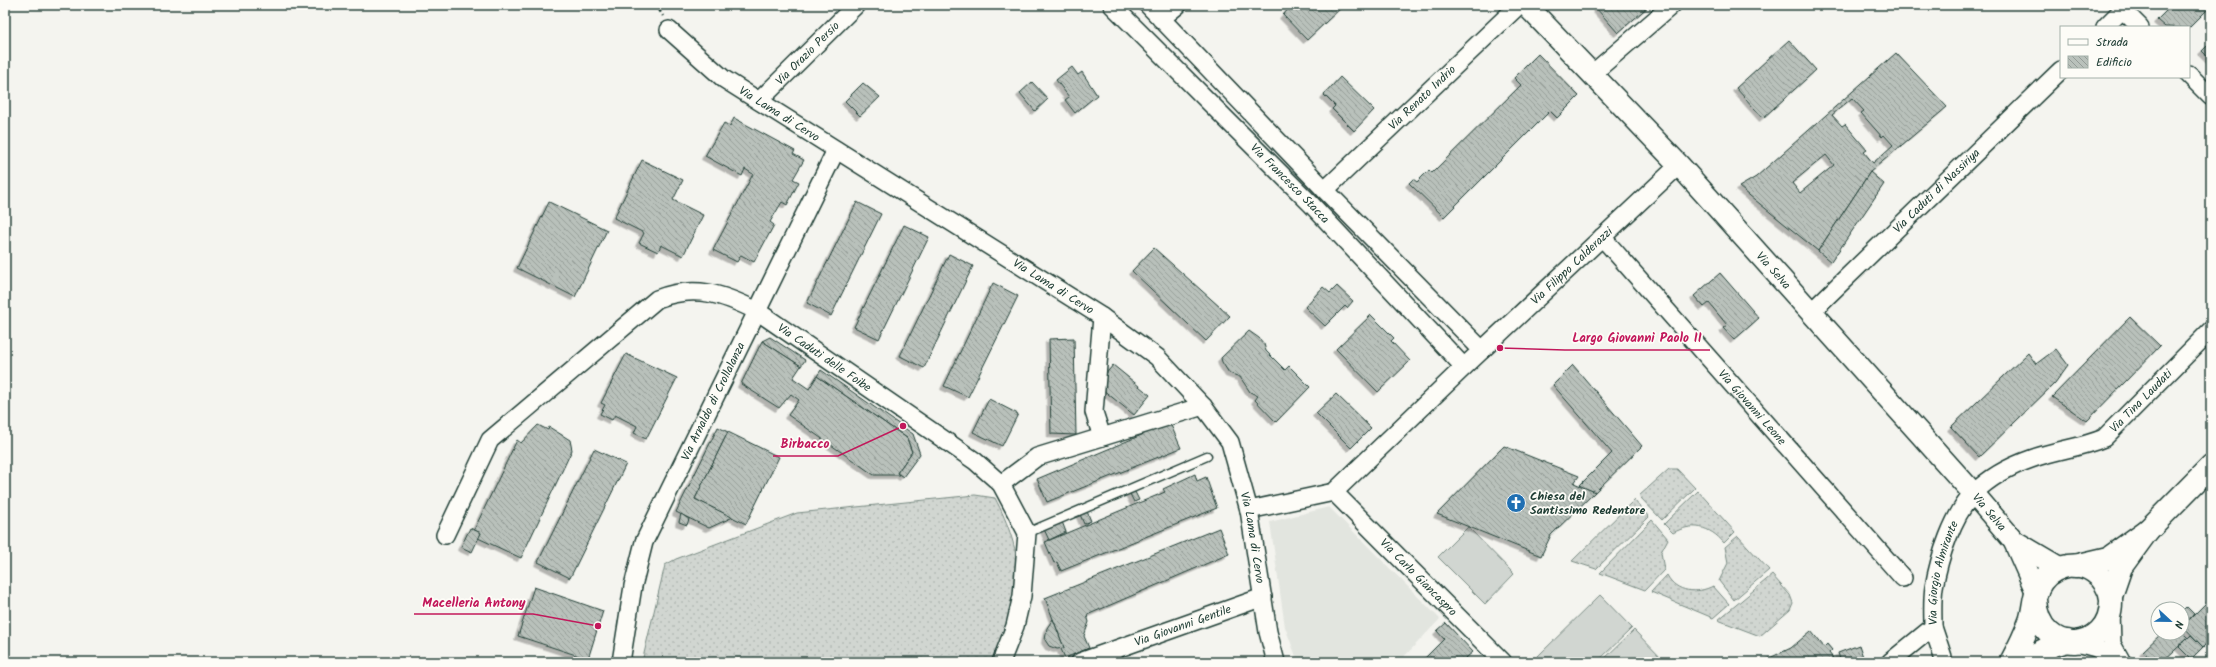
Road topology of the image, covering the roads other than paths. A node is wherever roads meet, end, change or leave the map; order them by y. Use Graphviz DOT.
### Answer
graph roads {
  1 [pos="856,5"];
  2 [pos="1112,5"];
  3 [pos="1148,5"];
  4 [pos="1178,5"];
  5 [pos="1519,5"];
  6 [pos="1526,5"];
  7 [pos="1672,5"];
  8 [pos="2124,7"];
  9 [pos="1161,18"];
  10 [pos="2106,26"];
  11 [pos="2139,26"];
  12 [pos="669,30"];
  13 [pos="2060,71"];
  14 [pos="1592,74"];
  15 [pos="2190,76"];
  16 [pos="2211,97"];
  17 [pos="759,101"];
  18 [pos="836,150"];
  19 [pos="1680,164"];
  20 [pos="1325,190"];
  21 [pos="1602,237"];
  22 [pos="757,311"];
  23 [pos="1812,311"];
  24 [pos="1102,317"];
  25 [pos="2211,330"];
  26 [pos="1482,350"];
  27 [pos="1464,366"];
  28 [pos="1203,406"];
  29 [pos="1102,437"];
  30 [pos="1207,456"];
  31 [pos="2211,466"];
  32 [pos="1000,484"];
  33 [pos="1334,492"];
  34 [pos="1974,494"];
  35 [pos="1249,510"];
  36 [pos="2148,530"];
  37 [pos="1027,533"];
  38 [pos="445,535"];
  39 [pos="2014,541"];
  40 [pos="2068,567"];
  41 [pos="1903,578"];
  42 [pos="2036,596"];
  43 [pos="1263,597"];
  44 [pos="2111,601"];
  45 [pos="1933,627"];
  46 [pos="2069,642"];
  47 [pos="1943,657"];
  48 [pos="621,662"];
  49 [pos="1001,662"];
  50 [pos="1080,662"];
  51 [pos="1276,662"];
  52 [pos="1503,662"];
  53 [pos="1890,662"];
  54 [pos="2011,662"];
  55 [pos="2020,662"];
  56 [pos="2118,662"];
  57 [pos="2122,662"];
  1 -- 17 [label="street, Via Orazio Persio"];
  2 -- 27 [label="street, Via Francesco Stacca"];
  3 -- 9 [label="street, Via Francesco Stacca"];
  4 -- 9 [label="street"];
  5 -- 20 [label="street, Via Renato Indrio"];
  6 -- 14 [label="street, Via Selva"];
  7 -- 14 [label="street"];
  8 -- 10 [label="street"];
  8 -- 11 [label="street"];
  9 -- 20 [label="street, Via Francesco Stacca"];
  12 -- 17 [label="street, Via Lama di Cervo"];
  13 -- 23 [label="street, Via Caduti di Nassiriya"];
  14 -- 19 [label="street, Via Selva"];
  15 -- 16 [label="street"];
  17 -- 18 [label="street, Via Lama di Cervo"];
  18 -- 22 [label="street, Via Arnaldo di Crollalanza"];
  18 -- 24 [label="street, Via Lama di Cervo"];
  19 -- 21 [label="street, Via Filippo Calderazzi"];
  19 -- 23 [label="street, Via Selva"];
  20 -- 26 [label="street, Via Francesco Stacca"];
  21 -- 26 [label="street, Via Filippo Calderazzi"];
  21 -- 41 [label="street, Via Giovanni Leone"];
  22 -- 32 [label="street, Via Caduti delle Foibe"];
  22 -- 38 [label="street, Via Caduti delle Foibe"];
  22 -- 48 [label="street, Via Arnaldo di Crollalanza"];
  23 -- 34 [label="street, Via Selva"];
  24 -- 28 [label="street, Via Lama di Cervo"];
  24 -- 29 [label="street"];
  25 -- 34 [label="street, Via Tina Laudati"];
  26 -- 27 [label="street, Via Filippo Calderazzi"];
  27 -- 33 [label="street, Via Filippo Calderazzi"];
  28 -- 29 [label="street"];
  28 -- 35 [label="street, Via Lama di Cervo"];
  29 -- 32 [label="street"];
  30 -- 37 [label="lane"];
  31 -- 36 [label="main road"];
  32 -- 37 [label="street, Via Caduti delle Foibe"];
  33 -- 35 [label="street"];
  33 -- 52 [label="street, Via Carlo Giancaspro"];
  34 -- 39 [label="street, Via Selva"];
  34 -- 45 [label="street, Via Giorgio Almirante"];
  35 -- 43 [label="street, Via Lama di Cervo"];
  36 -- 40 [label="main road"];
  36 -- 44 [label="main road"];
  37 -- 49 [label="street"];
  39 -- 40 [label="street"];
  39 -- 42 [label="street"];
  40 -- 42 [label="main road"];
  40 -- 44 [label="main road"];
  42 -- 46 [label="main road"];
  42 -- 54 [label="main road"];
  43 -- 50 [label="street, Via Giovanni Gentile"];
  43 -- 51 [label="street, Via Lama di Cervo"];
  44 -- 46 [label="main road"];
  44 -- 57 [label="street"];
  45 -- 47 [label="street"];
  45 -- 53 [label="street, Via Giorgio Almirante"];
  46 -- 55 [label="main road"];
  46 -- 56 [label="street"];
}
